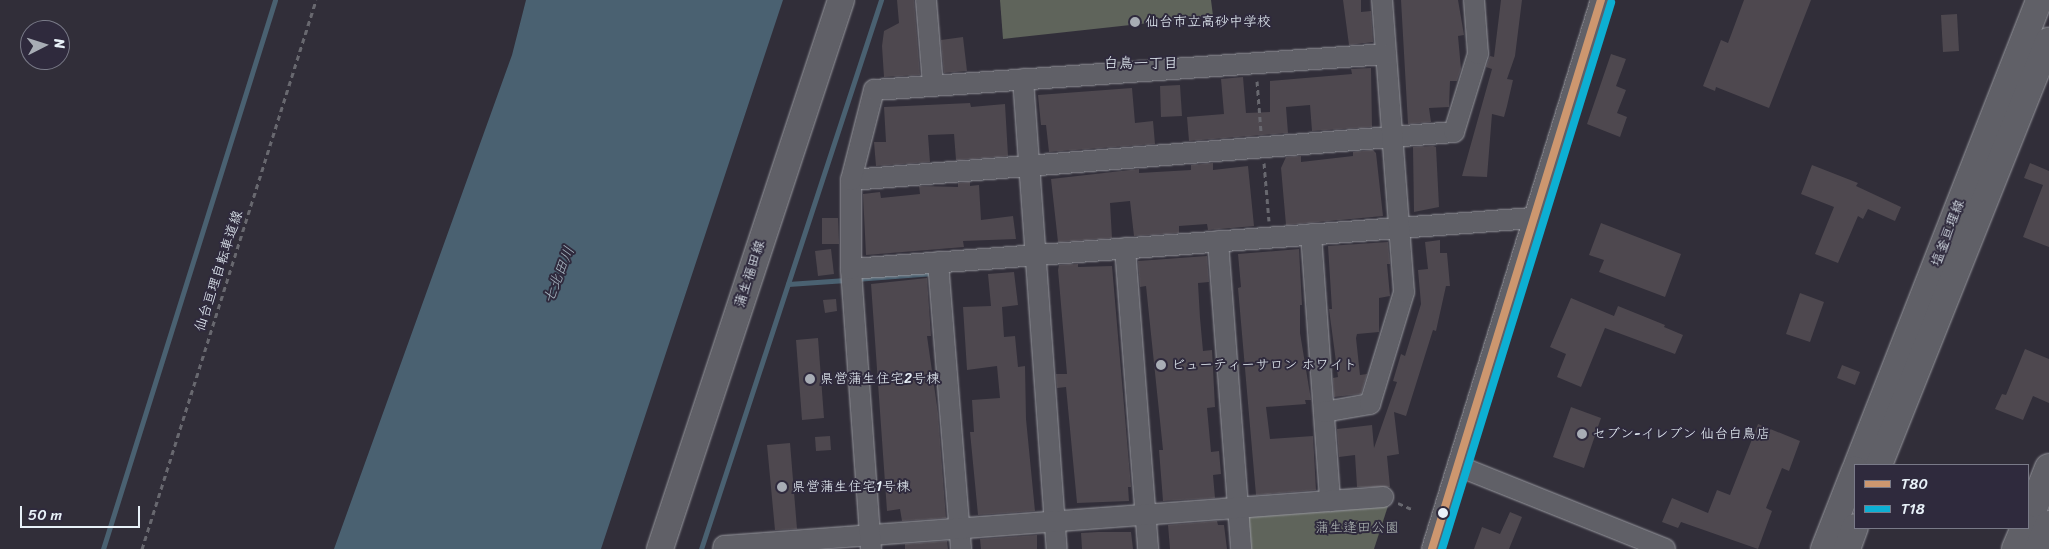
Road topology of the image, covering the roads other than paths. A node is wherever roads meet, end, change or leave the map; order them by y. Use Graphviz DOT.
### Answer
graph roads {
  1 [pos="841,0"];
  2 [pos="926,0"];
  3 [pos="1382,0"];
  4 [pos="1474,0"];
  5 [pos="1601,0"];
  6 [pos="2039,0"];
  7 [pos="2049,41"];
  8 [pos="1386,54"];
  9 [pos="1023,79"];
  10 [pos="933,86"];
  11 [pos="1392,137"];
  12 [pos="1029,166"];
  13 [pos="851,180"];
  14 [pos="1533,218"];
  15 [pos="1400,234"];
  16 [pos="1311,240"];
  17 [pos="1218,248"];
  18 [pos="1125,254"];
  19 [pos="1036,262"];
  20 [pos="938,269"];
  21 [pos="852,276"];
  22 [pos="1324,412"];
  23 [pos="1857,464"];
  24 [pos="1879,464"];
  25 [pos="1458,466"];
  26 [pos="2049,468"];
  27 [pos="1854,473"];
  28 [pos="1383,497"];
  29 [pos="1330,501"];
  30 [pos="1238,508"];
  31 [pos="1145,514"];
  32 [pos="2029,518"];
  33 [pos="1055,521"];
  34 [pos="2049,525"];
  35 [pos="960,529"];
  36 [pos="1854,529"];
  37 [pos="2025,529"];
  38 [pos="871,542"];
  39 [pos="660,549"];
  40 [pos="723,549"];
  41 [pos="961,549"];
  42 [pos="1057,549"];
  43 [pos="1148,549"];
  44 [pos="1241,549"];
  45 [pos="1432,549"];
  46 [pos="1665,549"];
  47 [pos="1824,549"];
  48 [pos="1847,549"];
  49 [pos="2016,549"];
  50 [pos="2039,549"];
  1 -- 39 [label="main road, 蒲生福田線"];
  2 -- 10 [label="street"];
  3 -- 8 [label="street"];
  4 -- 11 [label="street"];
  5 -- 14 [label="street"];
  6 -- 23 [label="main road, 塩釜亘理線"];
  7 -- 24 [label="main road, 塩釜亘理線"];
  8 -- 9 [label="street"];
  8 -- 11 [label="street"];
  9 -- 10 [label="street"];
  9 -- 12 [label="street"];
  10 -- 13 [label="street"];
  11 -- 12 [label="street"];
  11 -- 15 [label="street"];
  12 -- 13 [label="street"];
  12 -- 19 [label="street"];
  13 -- 21 [label="street"];
  14 -- 15 [label="street"];
  14 -- 25 [label="street"];
  15 -- 16 [label="street"];
  15 -- 22 [label="street"];
  16 -- 17 [label="street"];
  16 -- 22 [label="street"];
  17 -- 18 [label="street"];
  17 -- 30 [label="street"];
  18 -- 19 [label="street"];
  18 -- 31 [label="street"];
  19 -- 20 [label="street"];
  19 -- 33 [label="street"];
  20 -- 21 [label="street"];
  20 -- 35 [label="street"];
  21 -- 38 [label="street"];
  22 -- 29 [label="street"];
  25 -- 45 [label="street"];
  25 -- 46 [label="street"];
  26 -- 32 [label="highway"];
  27 -- 47 [label="main road"];
  28 -- 29 [label="street"];
  29 -- 30 [label="street"];
  30 -- 31 [label="street"];
  30 -- 44 [label="street"];
  31 -- 33 [label="street"];
  31 -- 43 [label="street"];
  33 -- 35 [label="street"];
  33 -- 42 [label="street"];
  34 -- 50 [label="highway"];
  35 -- 38 [label="street"];
  35 -- 41 [label="street"];
  36 -- 48 [label="main road"];
  37 -- 49 [label="highway"];
  38 -- 40 [label="street"];
}
